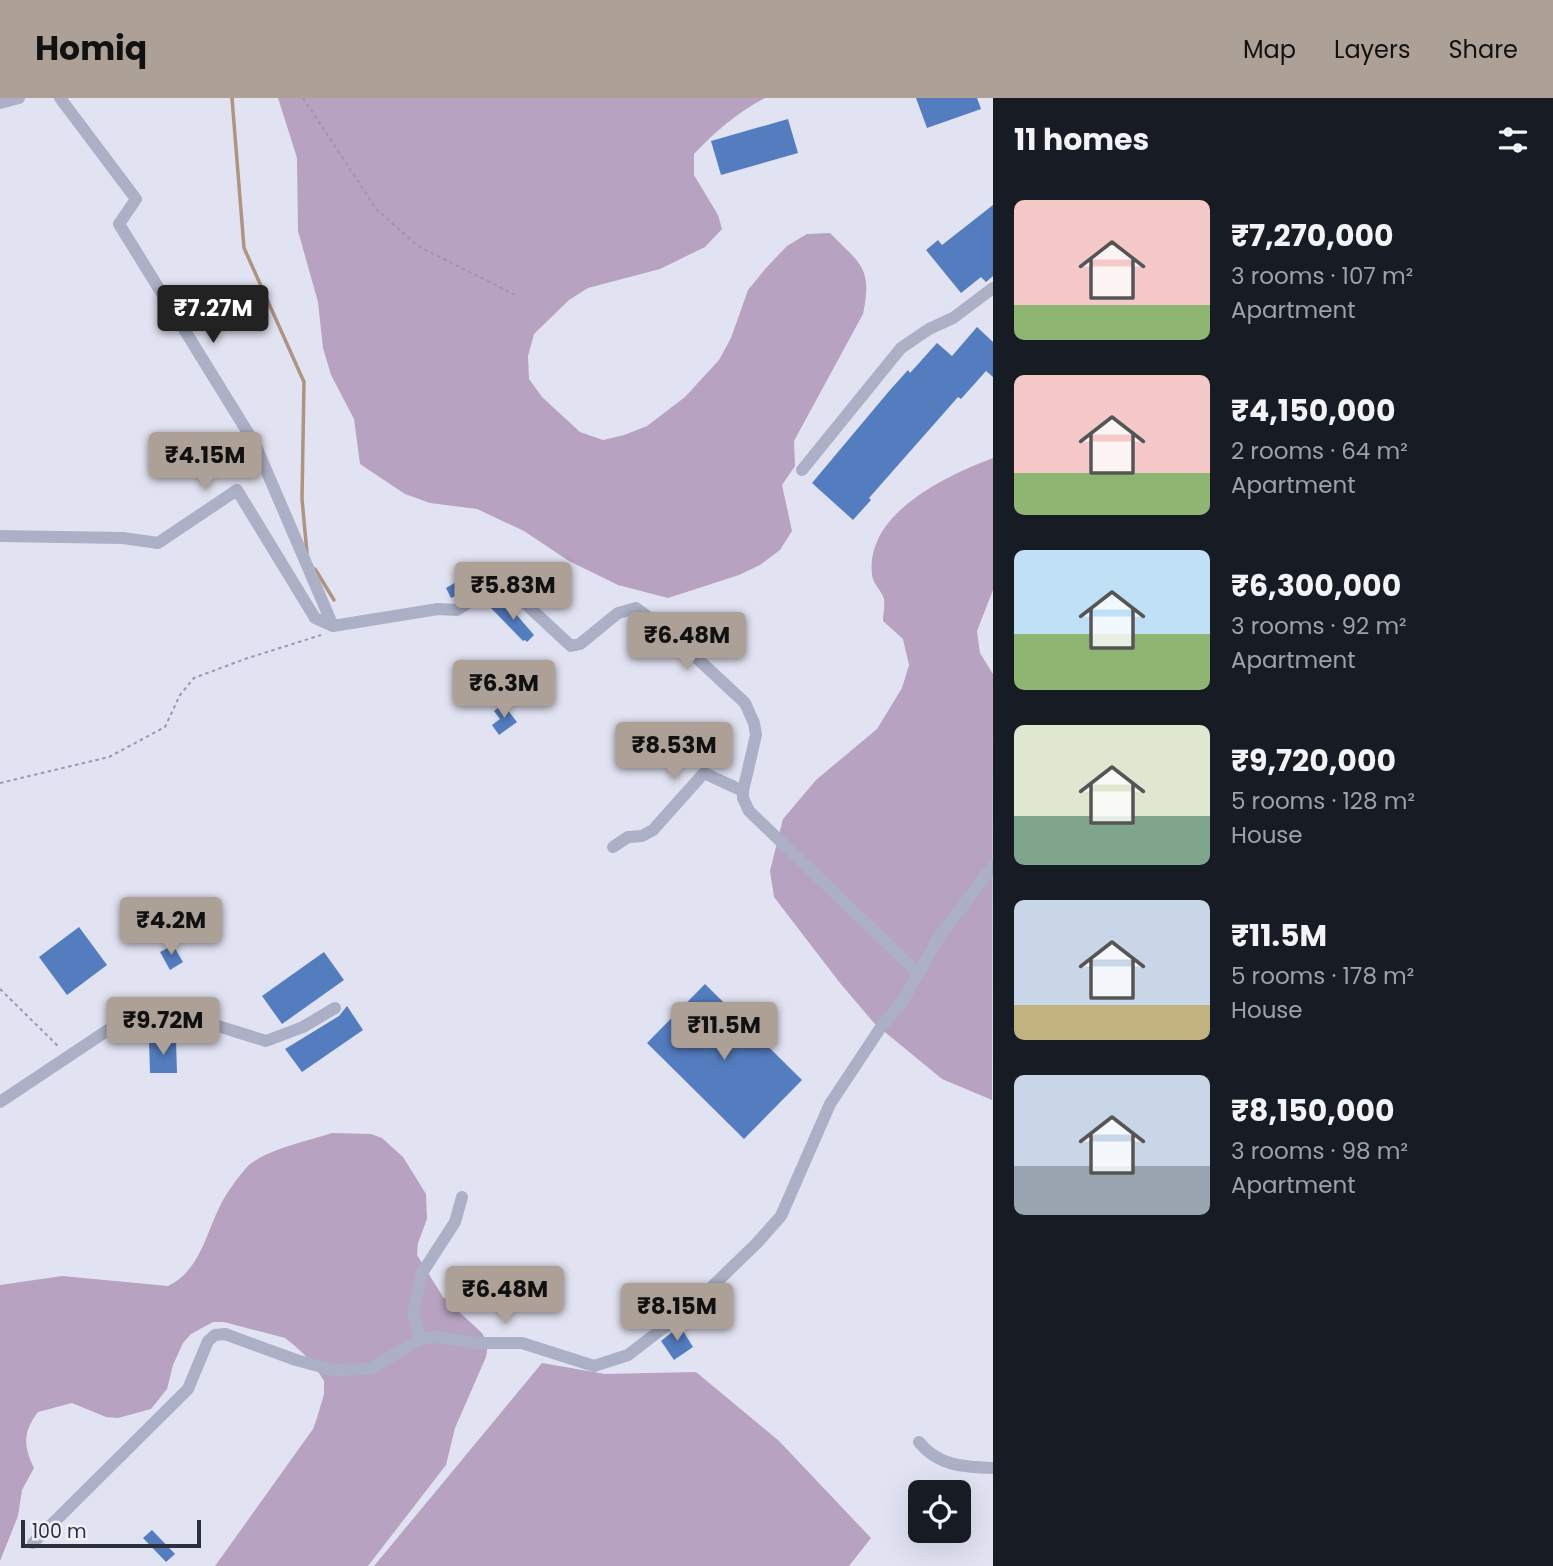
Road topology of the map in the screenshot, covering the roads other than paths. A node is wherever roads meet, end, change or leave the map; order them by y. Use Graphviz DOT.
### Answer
graph roads {
  1 [pos="19,98"];
  2 [pos="60,98"];
  3 [pos="0,103"];
  4 [pos="993,288"];
  5 [pos="802,471"];
  6 [pos="0,536"];
  7 [pos="333,626"];
  8 [pos="743,791"];
  9 [pos="613,847"];
  10 [pos="993,866"];
  11 [pos="918,973"];
  12 [pos="335,1008"];
  13 [pos="0,1102"];
  14 [pos="462,1197"];
  15 [pos="419,1339"];
  16 [pos="919,1442"];
  17 [pos="993,1468"];
  18 [pos="33,1543"];
  1 -- 3 [label="street"];
  2 -- 7 [label="street"];
  4 -- 5 [label="street"];
  6 -- 7 [label="street"];
  7 -- 8 [label="street"];
  8 -- 9 [label="street"];
  8 -- 11 [label="street"];
  10 -- 11 [label="street"];
  11 -- 15 [label="street"];
  12 -- 13 [label="street"];
  14 -- 15 [label="street"];
  15 -- 18 [label="street"];
  16 -- 17 [label="street"];
}
